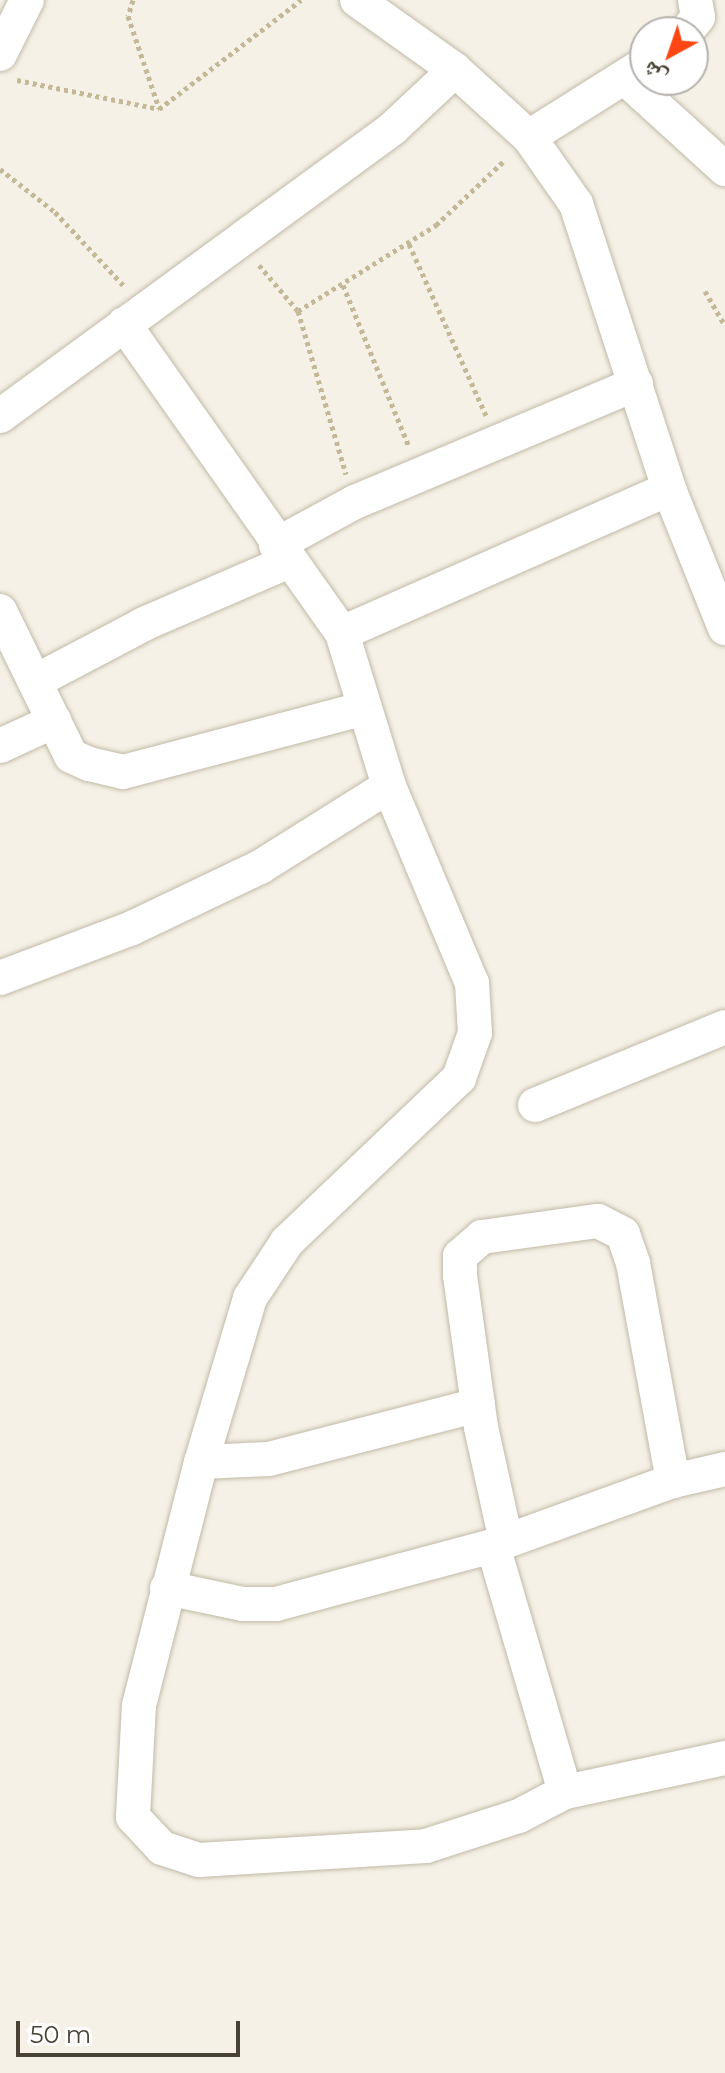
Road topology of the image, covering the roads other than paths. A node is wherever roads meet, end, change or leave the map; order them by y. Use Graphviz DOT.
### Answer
graph roads {
  1 [pos="27,0"];
  2 [pos="357,0"];
  3 [pos="7,67"];
  4 [pos="455,70"];
  5 [pos="629,75"];
  6 [pos="658,96"];
  7 [pos="529,137"];
  8 [pos="725,169"];
  9 [pos="134,317"];
  10 [pos="636,384"];
  11 [pos="0,416"];
  12 [pos="669,489"];
  13 [pos="283,553"];
  14 [pos="0,611"];
  15 [pos="725,628"];
  16 [pos="342,633"];
  17 [pos="36,681"];
  18 [pos="362,709"];
  19 [pos="54,721"];
  20 [pos="0,746"];
  21 [pos="389,786"];
  22 [pos="0,978"];
  23 [pos="725,1027"];
  24 [pos="535,1105"];
  25 [pos="478,1405"];
  26 [pos="201,1462"];
  27 [pos="725,1469"];
  28 [pos="673,1481"];
  29 [pos="499,1544"];
  30 [pos="167,1588"];
  31 [pos="725,1758"];
  32 [pos="565,1792"];
  1 -- 3 [label="street"];
  2 -- 4 [label="street"];
  4 -- 7 [label="street"];
  4 -- 9 [label="street"];
  5 -- 7 [label="street"];
  6 -- 8 [label="street"];
  7 -- 10 [label="street"];
  9 -- 11 [label="street"];
  9 -- 13 [label="street"];
  10 -- 12 [label="street"];
  10 -- 13 [label="street"];
  12 -- 15 [label="street"];
  12 -- 16 [label="street"];
  13 -- 16 [label="street"];
  13 -- 17 [label="street"];
  14 -- 17 [label="street"];
  16 -- 18 [label="street"];
  17 -- 19 [label="street"];
  18 -- 19 [label="street"];
  18 -- 21 [label="street"];
  19 -- 20 [label="street"];
  21 -- 22 [label="street"];
  21 -- 26 [label="street"];
  23 -- 24 [label="street"];
  25 -- 26 [label="street"];
  25 -- 28 [label="street"];
  25 -- 29 [label="street"];
  26 -- 30 [label="street"];
  27 -- 28 [label="street"];
  28 -- 29 [label="street"];
  29 -- 30 [label="street"];
  29 -- 32 [label="street"];
  30 -- 32 [label="street"];
  31 -- 32 [label="street"];
}
